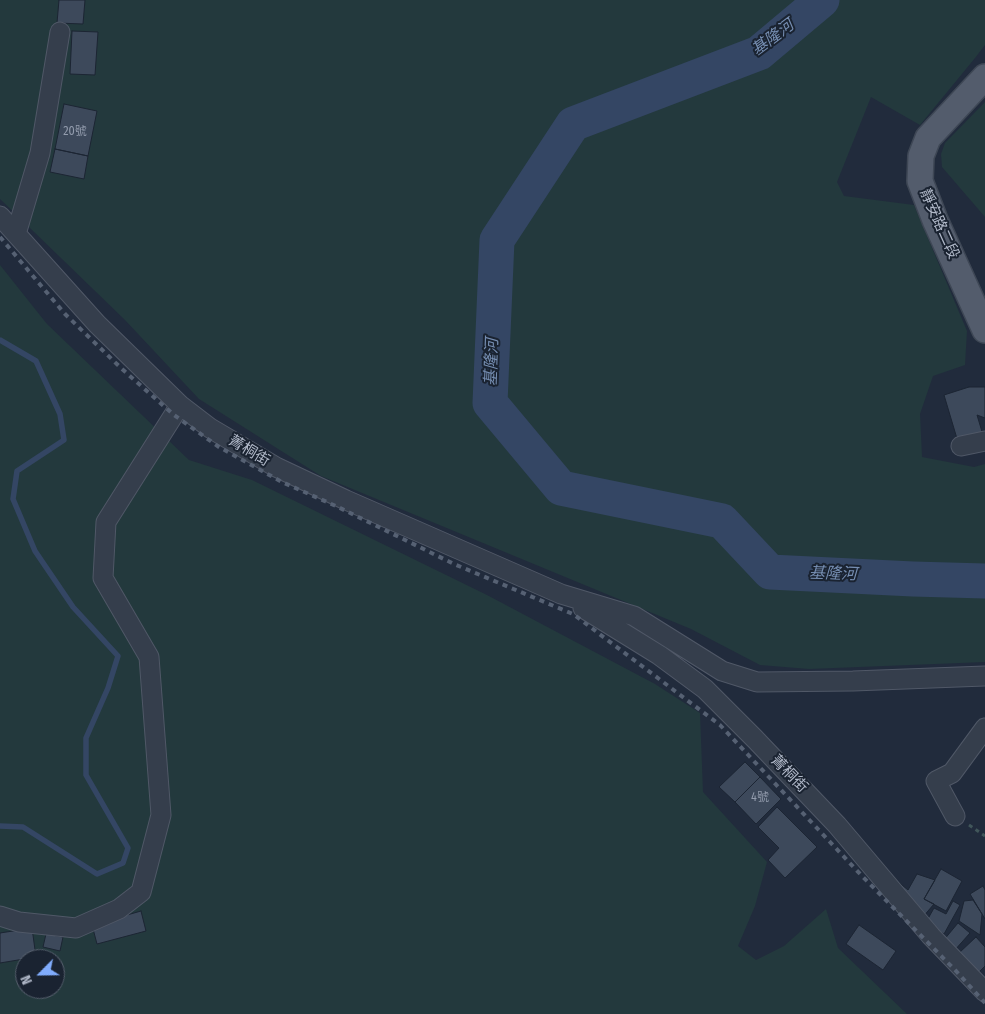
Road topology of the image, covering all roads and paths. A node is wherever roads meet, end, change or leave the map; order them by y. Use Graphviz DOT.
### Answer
graph roads {
  1 [pos="60,32"];
  2 [pos="985,77"];
  3 [pos="0,216"];
  4 [pos="16,234"];
  5 [pos="985,330"];
  6 [pos="180,405"];
  7 [pos="985,441"];
  8 [pos="961,446"];
  9 [pos="561,594"];
  10 [pos="985,676"];
  11 [pos="985,728"];
  12 [pos="955,816"];
  13 [pos="0,916"];
  14 [pos="985,992"];
  1 -- 4 [label="street"];
  2 -- 5 [label="main road, 靜安路二段"];
  3 -- 4 [label="street, 菁桐街"];
  4 -- 6 [label="street, 菁桐街"];
  6 -- 9 [label="street, 菁桐街"];
  6 -- 13 [label="street"];
  7 -- 8 [label="street"];
  9 -- 10 [label="street, 菁桐街"];
  9 -- 14 [label="street, 菁桐街"];
  11 -- 12 [label="street"];
}
